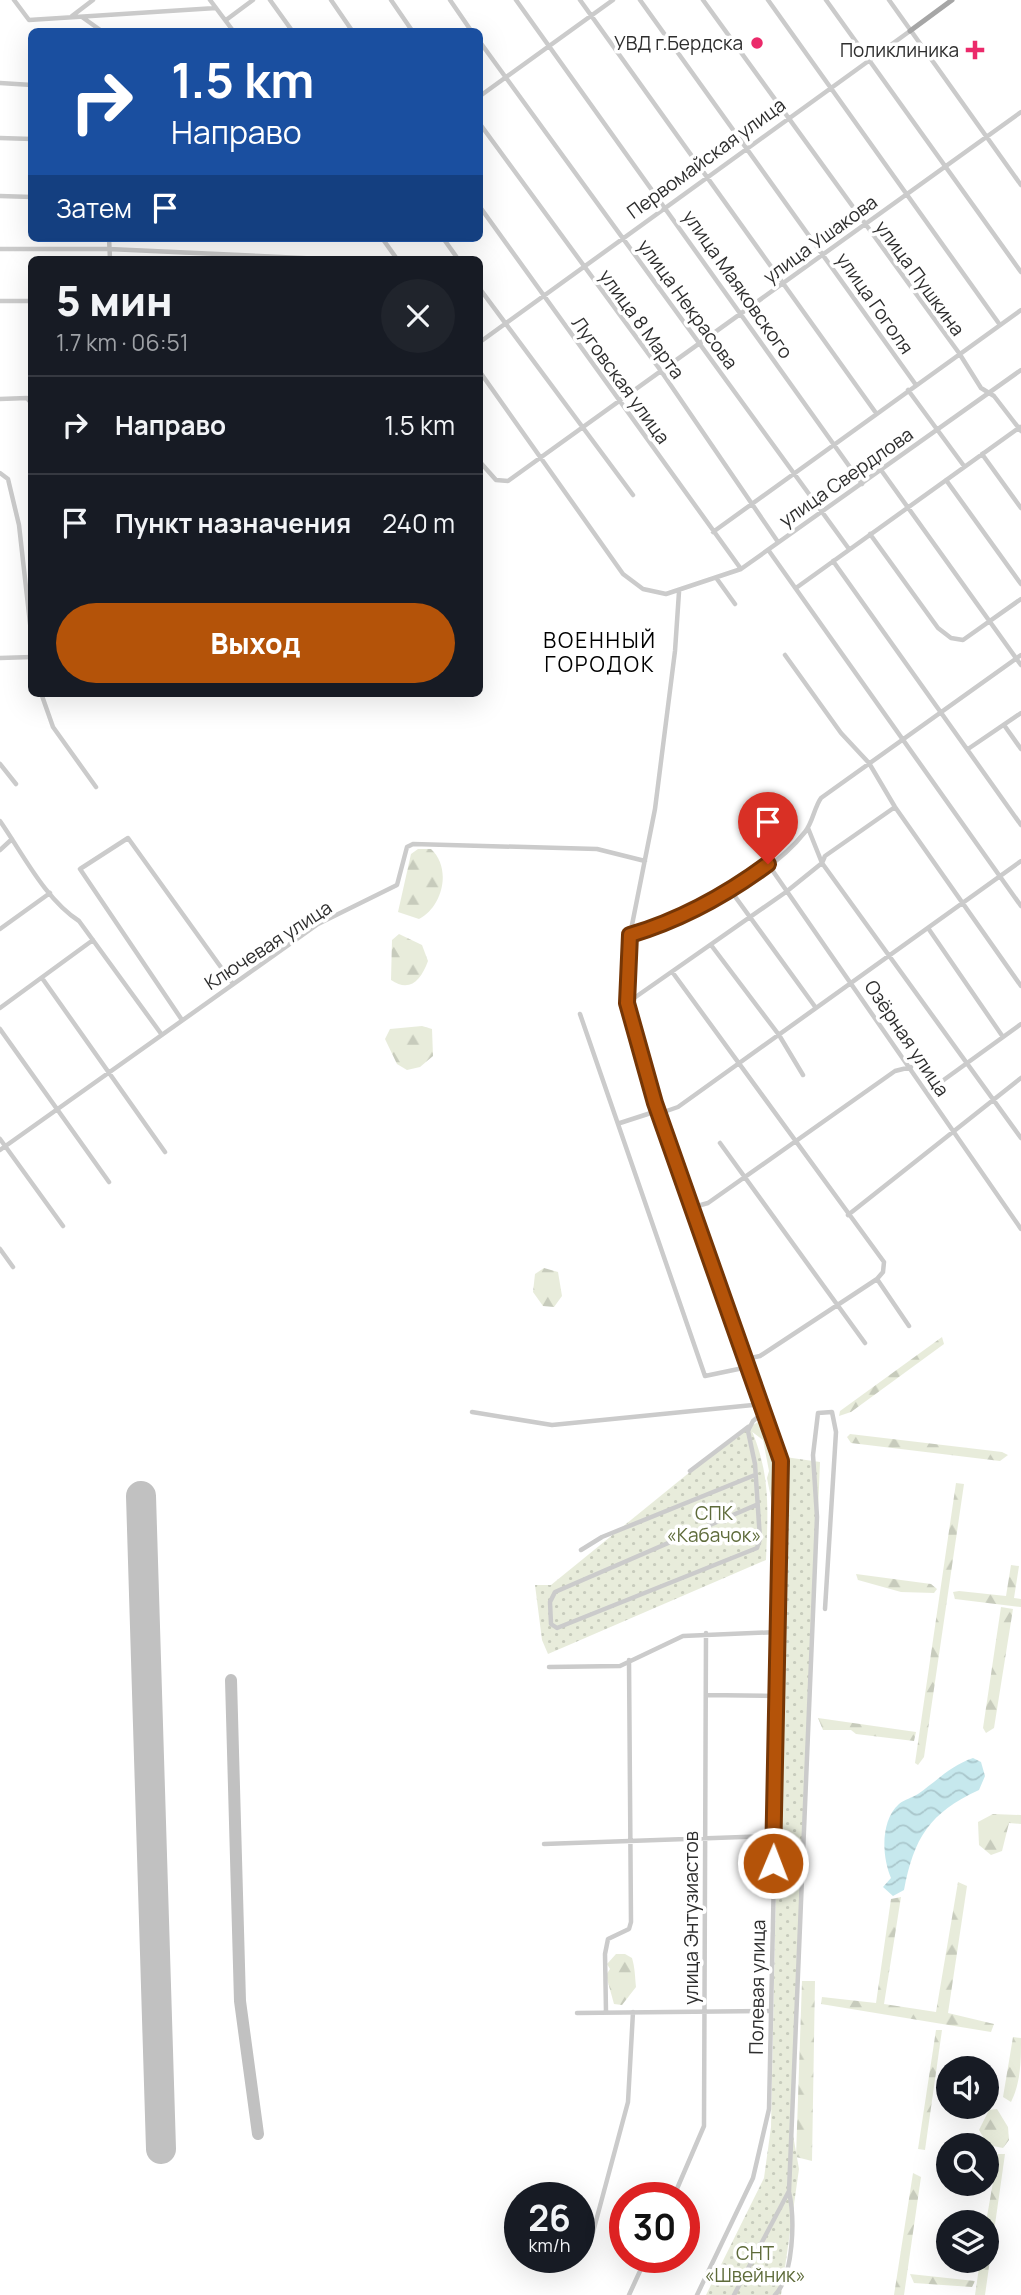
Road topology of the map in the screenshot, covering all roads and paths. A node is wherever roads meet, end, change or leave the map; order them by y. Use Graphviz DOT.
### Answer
graph roads {
  1 [pos="14,0"];
  2 [pos="93,0"];
  3 [pos="210,0"];
  4 [pos="253,0"];
  5 [pos="271,0"];
  6 [pos="331,0"];
  7 [pos="391,0"];
  8 [pos="450,0"];
  9 [pos="516,0"];
  10 [pos="580,0"];
  11 [pos="613,0"];
  12 [pos="640,0"];
  13 [pos="703,0"];
  14 [pos="768,0"];
  15 [pos="826,0"];
  16 [pos="889,0"];
  17 [pos="952,0"];
  18 [pos="944,2"];
  19 [pos="216,8"];
  20 [pos="592,15"];
  21 [pos="72,16"];
  22 [pos="81,17"];
  23 [pos="225,20"];
  24 [pos="97,28"];
  25 [pos="230,28"];
  26 [pos="290,28"];
  27 [pos="350,28"];
  28 [pos="410,28"];
  29 [pos="469,28"];
  30 [pos="910,31"];
  31 [pos="483,46"];
  32 [pos="550,46"];
  33 [pos="871,60"];
  34 [pos="505,78"];
  35 [pos="0,83"];
  36 [pos="28,85"];
  37 [pos="831,88"];
  38 [pos="483,94"];
  39 [pos="1021,112"];
  40 [pos="788,118"];
  41 [pos="483,128"];
  42 [pos="987,136"];
  43 [pos="0,138"];
  44 [pos="28,139"];
  45 [pos="746,148"];
  46 [pos="945,166"];
  47 [pos="707,177"];
  48 [pos="1021,186"];
  49 [pos="906,194"];
  50 [pos="0,197"];
  51 [pos="28,197"];
  52 [pos="665,206"];
  53 [pos="483,211"];
  54 [pos="863,224"];
  55 [pos="623,238"];
  56 [pos="109,242"];
  57 [pos="0,249"];
  58 [pos="109,249"];
  59 [pos="823,255"];
  60 [pos="110,256"];
  61 [pos="231,256"];
  62 [pos="583,267"];
  63 [pos="1021,272"];
  64 [pos="783,284"];
  65 [pos="483,293"];
  66 [pos="543,295"];
  67 [pos="0,301"];
  68 [pos="28,302"];
  69 [pos="1021,310"];
  70 [pos="741,313"];
  71 [pos="504,324"];
  72 [pos="1000,325"];
  73 [pos="483,340"];
  74 [pos="698,344"];
  75 [pos="959,354"];
  76 [pos="1021,370"];
  77 [pos="661,371"];
  78 [pos="483,376"];
  79 [pos="916,385"];
  80 [pos="908,390"];
  81 [pos="989,393"];
  82 [pos="0,399"];
  83 [pos="28,399"];
  84 [pos="619,401"];
  85 [pos="876,413"];
  86 [pos="1020,428"];
  87 [pos="583,429"];
  88 [pos="936,430"];
  89 [pos="834,444"];
  90 [pos="982,454"];
  91 [pos="540,459"];
  92 [pos="483,465"];
  93 [pos="964,466"];
  94 [pos="881,470"];
  95 [pos="0,473"];
  96 [pos="793,473"];
  97 [pos="946,480"];
  98 [pos="862,484"];
  99 [pos="634,495"];
  100 [pos="752,503"];
  101 [pos="908,507"];
  102 [pos="1021,508"];
  103 [pos="822,512"];
  104 [pos="713,532"];
  105 [pos="870,534"];
  106 [pos="778,543"];
  107 [pos="849,549"];
  108 [pos="769,551"];
  109 [pos="833,561"];
  110 [pos="740,569"];
  111 [pos="717,579"];
  112 [pos="1021,584"];
  113 [pos="796,587"];
  114 [pos="679,592"];
  115 [pos="1021,599"];
  116 [pos="734,604"];
  117 [pos="28,605"];
  118 [pos="990,621"];
  119 [pos="785,655"];
  120 [pos="28,657"];
  121 [pos="1019,657"];
  122 [pos="0,659"];
  123 [pos="1021,665"];
  124 [pos="42,697"];
  125 [pos="941,712"];
  126 [pos="1021,713"];
  127 [pos="1004,724"];
  128 [pos="902,740"];
  129 [pos="968,749"];
  130 [pos="1021,749"];
  131 [pos="869,763"];
  132 [pos="0,764"];
  133 [pos="16,784"];
  134 [pos="96,787"];
  135 [pos="895,807"];
  136 [pos="0,821"];
  137 [pos="1021,825"];
  138 [pos="808,828"];
  139 [pos="12,839"];
  140 [pos="0,850"];
  141 [pos="645,860"];
  142 [pos="1021,861"];
  143 [pos="822,863"];
  144 [pos="768,864"];
  145 [pos="999,876"];
  146 [pos="731,891"];
  147 [pos="51,892"];
  148 [pos="786,892"];
  149 [pos="964,902"];
  150 [pos="1021,906"];
  151 [pos="750,917"];
  152 [pos="928,928"];
  153 [pos="0,929"];
  154 [pos="630,935"];
  155 [pos="93,940"];
  156 [pos="711,945"];
  157 [pos="890,953"];
  158 [pos="673,973"];
  159 [pos="41,978"];
  160 [pos="852,982"];
  161 [pos="233,984"];
  162 [pos="1021,986"];
  163 [pos="627,1003"];
  164 [pos="0,1008"];
  165 [pos="816,1008"];
  166 [pos="580,1014"];
  167 [pos="182,1020"];
  168 [pos="1021,1024"];
  169 [pos="0,1029"];
  170 [pos="162,1035"];
  171 [pos="779,1035"];
  172 [pos="1003,1037"];
  173 [pos="967,1062"];
  174 [pos="739,1064"];
  175 [pos="911,1067"];
  176 [pos="108,1074"];
  177 [pos="803,1075"];
  178 [pos="1021,1078"];
  179 [pos="927,1092"];
  180 [pos="992,1099"];
  181 [pos="56,1111"];
  182 [pos="658,1113"];
  183 [pos="620,1123"];
  184 [pos="953,1131"];
  185 [pos="1020,1136"];
  186 [pos="0,1139"];
  187 [pos="797,1142"];
  188 [pos="720,1143"];
  189 [pos="3,1148"];
  190 [pos="165,1152"];
  191 [pos="744,1177"];
  192 [pos="109,1182"];
  193 [pos="690,1208"];
  194 [pos="848,1215"];
  195 [pos="1019,1221"];
  196 [pos="63,1226"];
  197 [pos="1021,1229"];
  198 [pos="0,1249"];
  199 [pos="13,1266"];
  200 [pos="877,1279"];
  201 [pos="836,1307"];
  202 [pos="909,1326"];
  203 [pos="865,1343"];
  204 [pos="746,1359"];
  205 [pos="748,1367"];
  206 [pos="763,1405"];
  207 [pos="765,1411"];
  208 [pos="472,1412"];
  209 [pos="749,1426"];
  210 [pos="690,1471"];
  211 [pos="755,1475"];
  212 [pos="756,1505"];
  213 [pos="581,1550"];
  214 [pos="825,1609"];
  215 [pos="778,1632"];
  216 [pos="706,1633"];
  217 [pos="629,1660"];
  218 [pos="549,1667"];
  219 [pos="706,1695"];
  220 [pos="776,1696"];
  221 [pos="774,1836"];
  222 [pos="705,1839"];
  223 [pos="631,1841"];
  224 [pos="544,1844"];
  225 [pos="770,2011"];
  226 [pos="606,2012"];
  227 [pos="632,2012"];
  228 [pos="577,2013"];
  229 [pos="704,2013"];
  230 [pos="680,2182"];
  231 [pos="789,2191"];
  232 [pos="595,2225"];
  233 [pos="639,2273"];
  234 [pos="629,2295"];
  235 [pos="697,2295"];
  236 [pos="734,2295"];
  237 [pos="775,2295"];
  1 -- 21 [label="street"];
  2 -- 21 [label="street"];
  3 -- 19 [label="street"];
  4 -- 23 [label="street"];
  5 -- 26 [label="street"];
  6 -- 27 [label="street"];
  7 -- 28 [label="street"];
  8 -- 29 [label="street"];
  9 -- 32 [label="street, улица Маяковского"];
  10 -- 20 [label="street"];
  11 -- 20 [label="street"];
  12 -- 45 [label="street, улица Гоголя"];
  13 -- 40 [label="street, улица Пушкина"];
  14 -- 37 [label="street"];
  15 -- 33 [label="street"];
  16 -- 30 [label="street"];
  17 -- 18 [label="main road, Первомайская улица"];
  18 -- 30 [label="main road, Первомайская улица"];
  19 -- 22 [label="street"];
  19 -- 23 [label="street"];
  20 -- 32 [label="street"];
  20 -- 47 [label="street"];
  21 -- 22 [label="street"];
  22 -- 24 [label="street"];
  23 -- 25 [label="street"];
  30 -- 33 [label="street, Первомайская улица"];
  30 -- 42 [label="street"];
  31 -- 34 [label="street, улица Некрасова"];
  32 -- 34 [label="street"];
  32 -- 52 [label="street, улица Маяковского"];
  33 -- 37 [label="street, Первомайская улица"];
  33 -- 46 [label="street"];
  34 -- 38 [label="street"];
  34 -- 55 [label="street, улица Некрасова"];
  35 -- 36 [label="street"];
  37 -- 40 [label="street, Первомайская улица"];
  37 -- 49 [label="street"];
  39 -- 42 [label="street, улица Ушакова"];
  40 -- 45 [label="street, Первомайская улица"];
  40 -- 54 [label="street, улица Пушкина"];
  41 -- 62 [label="street, улица 8 Марта"];
  42 -- 46 [label="street, улица Ушакова"];
  42 -- 48 [label="street"];
  43 -- 44 [label="street"];
  45 -- 47 [label="street, Первомайская улица"];
  45 -- 59 [label="street, улица Гоголя"];
  46 -- 49 [label="street, улица Ушакова"];
  46 -- 63 [label="street"];
  47 -- 52 [label="street, Первомайская улица"];
  47 -- 64 [label="street"];
  49 -- 54 [label="street, улица Ушакова"];
  49 -- 72 [label="street"];
  50 -- 51 [label="street"];
  52 -- 55 [label="street, Первомайская улица"];
  52 -- 70 [label="street, улица Маяковского"];
  53 -- 66 [label="street, Луговская улица"];
  54 -- 59 [label="street, улица Ушакова"];
  54 -- 75 [label="street, улица Пушкина"];
  55 -- 62 [label="street, Первомайская улица"];
  55 -- 74 [label="street, улица Некрасова"];
  56 -- 58 [label="street"];
  57 -- 58 [label="street"];
  58 -- 60 [label="street"];
  58 -- 61 [label="street"];
  59 -- 64 [label="street, улица Ушакова"];
  59 -- 79 [label="street, улица Гоголя"];
  62 -- 66 [label="street, Первомайская улица"];
  62 -- 77 [label="street, улица 8 Марта"];
  64 -- 70 [label="street, улица Ушакова"];
  64 -- 85 [label="street"];
  65 -- 71 [label="street"];
  66 -- 71 [label="street, Первомайская улица"];
  66 -- 84 [label="street, Луговская улица"];
  67 -- 68 [label="street"];
  69 -- 72 [label="street"];
  70 -- 74 [label="street, улица Ушакова"];
  70 -- 89 [label="street, улица Маяковского"];
  71 -- 73 [label="street, Первомайская улица"];
  71 -- 87 [label="street"];
  72 -- 75 [label="street"];
  74 -- 77 [label="street, улица Ушакова"];
  74 -- 96 [label="street, улица Некрасова"];
  75 -- 79 [label="street"];
  75 -- 81 [label="street, улица Пушкина"];
  76 -- 81 [label="street, улица Свердлова"];
  77 -- 84 [label="street, улица Ушакова"];
  77 -- 100 [label="street, улица 8 Марта"];
  78 -- 91 [label="street"];
  79 -- 80 [label="street"];
  80 -- 85 [label="street"];
  80 -- 88 [label="street"];
  81 -- 86 [label="street, улица Пушкина"];
  81 -- 88 [label="street, улица Свердлова"];
  82 -- 83 [label="street"];
  84 -- 87 [label="street, улица Ушакова"];
  84 -- 104 [label="street, Луговская улица"];
  85 -- 89 [label="street"];
  86 -- 90 [label="street"];
  87 -- 91 [label="street, улица Ушакова"];
  87 -- 99 [label="street"];
  88 -- 93 [label="street"];
  88 -- 94 [label="street, улица Свердлова"];
  89 -- 96 [label="street"];
  89 -- 98 [label="street, улица Маяковского"];
  90 -- 93 [label="street"];
  90 -- 102 [label="street"];
  91 -- 92 [label="street, улица Ушакова"];
  91 -- 114 [label="street"];
  93 -- 97 [label="street"];
  94 -- 98 [label="street, улица Свердлова"];
  94 -- 101 [label="street"];
  95 -- 117 [label="street"];
  96 -- 100 [label="street"];
  96 -- 103 [label="street, улица Некрасова"];
  97 -- 101 [label="street"];
  97 -- 112 [label="street"];
  98 -- 103 [label="street, улица Свердлова"];
  100 -- 104 [label="street"];
  100 -- 106 [label="street, улица 8 Марта"];
  101 -- 105 [label="street"];
  101 -- 118 [label="street"];
  103 -- 106 [label="street, улица Свердлова"];
  103 -- 107 [label="street, улица Некрасова"];
  104 -- 110 [label="street, Луговская улица"];
  105 -- 107 [label="street"];
  105 -- 118 [label="street"];
  106 -- 108 [label="street, улица Свердлова"];
  107 -- 109 [label="street"];
  108 -- 110 [label="street, улица Свердлова"];
  108 -- 113 [label="street"];
  109 -- 113 [label="street"];
  109 -- 125 [label="street"];
  110 -- 111 [label="street, улица Свердлова"];
  111 -- 114 [label="street, улица Свердлова"];
  111 -- 116 [label="street"];
  113 -- 128 [label="street"];
  114 -- 141 [label="street, Полевая улица"];
  115 -- 118 [label="street"];
  118 -- 121 [label="street"];
  119 -- 131 [label="street"];
  120 -- 122 [label="street"];
  121 -- 123 [label="street"];
  121 -- 125 [label="street"];
  124 -- 134 [label="street"];
  125 -- 128 [label="street"];
  125 -- 129 [label="street"];
  126 -- 127 [label="street"];
  127 -- 129 [label="street"];
  127 -- 130 [label="street"];
  128 -- 131 [label="street"];
  128 -- 145 [label="street"];
  129 -- 137 [label="street"];
  131 -- 135 [label="street"];
  131 -- 138 [label="street"];
  132 -- 133 [label="street"];
  135 -- 143 [label="street"];
  135 -- 149 [label="street"];
  136 -- 139 [label="street"];
  138 -- 143 [label="street"];
  138 -- 144 [label="street"];
  139 -- 140 [label="street"];
  139 -- 147 [label="street"];
  141 -- 154 [label="street, Полевая улица"];
  141 -- 161 [label="street, Ключевая улица"];
  142 -- 145 [label="street"];
  143 -- 148 [label="street"];
  143 -- 157 [label="street"];
  144 -- 146 [label="street"];
  144 -- 148 [label="street, Озёрная улица"];
  145 -- 149 [label="street"];
  145 -- 150 [label="street"];
  146 -- 151 [label="street"];
  146 -- 154 [label="street"];
  147 -- 153 [label="street"];
  147 -- 155 [label="street"];
  148 -- 151 [label="street"];
  148 -- 160 [label="street, Озёрная улица"];
  149 -- 152 [label="street"];
  149 -- 162 [label="street"];
  151 -- 156 [label="street"];
  151 -- 165 [label="street"];
  152 -- 157 [label="street"];
  152 -- 172 [label="street"];
  154 -- 163 [label="street, Полевая улица"];
  155 -- 159 [label="street"];
  155 -- 170 [label="street"];
  156 -- 158 [label="street"];
  156 -- 171 [label="street"];
  157 -- 160 [label="street"];
  157 -- 173 [label="street"];
  158 -- 163 [label="street"];
  158 -- 174 [label="street"];
  159 -- 164 [label="street"];
  159 -- 176 [label="street"];
  160 -- 165 [label="street"];
  160 -- 175 [label="street, Озёрная улица"];
  161 -- 167 [label="street, Ключевая улица"];
  161 -- 167 [label="street"];
  163 -- 182 [label="street, Полевая улица"];
  165 -- 171 [label="street"];
  166 -- 183 [label="street"];
  167 -- 170 [label="street, Ключевая улица"];
  168 -- 172 [label="street"];
  169 -- 181 [label="street"];
  170 -- 176 [label="street, Ключевая улица"];
  171 -- 174 [label="street"];
  171 -- 177 [label="street"];
  172 -- 173 [label="street"];
  173 -- 179 [label="street"];
  173 -- 180 [label="street"];
  174 -- 182 [label="street"];
  174 -- 187 [label="street"];
  175 -- 179 [label="street, Озёрная улица"];
  175 -- 187 [label="street"];
  176 -- 181 [label="street, Ключевая улица"];
  176 -- 190 [label="street"];
  178 -- 180 [label="street"];
  179 -- 184 [label="street, Озёрная улица"];
  180 -- 184 [label="street"];
  180 -- 185 [label="street"];
  181 -- 189 [label="street, Ключевая улица"];
  181 -- 192 [label="street"];
  182 -- 183 [label="street"];
  182 -- 193 [label="street, Полевая улица"];
  183 -- 205 [label="street"];
  184 -- 194 [label="street"];
  184 -- 195 [label="street, Озёрная улица"];
  186 -- 189 [label="street"];
  187 -- 191 [label="street"];
  187 -- 194 [label="street"];
  188 -- 191 [label="street"];
  189 -- 196 [label="street"];
  191 -- 193 [label="street"];
  191 -- 201 [label="street"];
  193 -- 204 [label="street, Полевая улица"];
  194 -- 200 [label="street"];
  195 -- 197 [label="street, Озёрная улица"];
  198 -- 199 [label="street"];
  200 -- 201 [label="street"];
  200 -- 202 [label="street"];
  201 -- 203 [label="street"];
  201 -- 204 [label="street"];
  204 -- 205 [label="street, Полевая улица"];
  205 -- 206 [label="street, Полевая улица"];
  206 -- 207 [label="street, Полевая улица"];
  206 -- 208 [label="street"];
  207 -- 209 [label="street"];
  207 -- 215 [label="street, Полевая улица"];
  209 -- 210 [label="street"];
  209 -- 211 [label="street"];
  211 -- 212 [label="street"];
  211 -- 213 [label="street"];
  212 -- 212 [label="street"];
  214 -- 231 [label="street"];
  215 -- 216 [label="street"];
  215 -- 220 [label="street, Полевая улица"];
  216 -- 217 [label="street"];
  216 -- 219 [label="street, улица Энтузиастов"];
  217 -- 218 [label="street"];
  217 -- 223 [label="street"];
  219 -- 220 [label="street"];
  219 -- 222 [label="street, улица Энтузиастов"];
  220 -- 221 [label="street, Полевая улица"];
  221 -- 222 [label="street"];
  221 -- 225 [label="street, Полевая улица"];
  222 -- 223 [label="street"];
  222 -- 229 [label="street, улица Энтузиастов"];
  223 -- 224 [label="street"];
  223 -- 226 [label="street"];
  225 -- 229 [label="street"];
  225 -- 235 [label="street, Полевая улица"];
  226 -- 227 [label="street"];
  226 -- 228 [label="street"];
  227 -- 229 [label="street"];
  227 -- 232 [label="street"];
  229 -- 230 [label="street, улица Энтузиастов"];
  231 -- 236 [label="street"];
  231 -- 237 [label="street"];
  233 -- 234 [label="street"];
}
